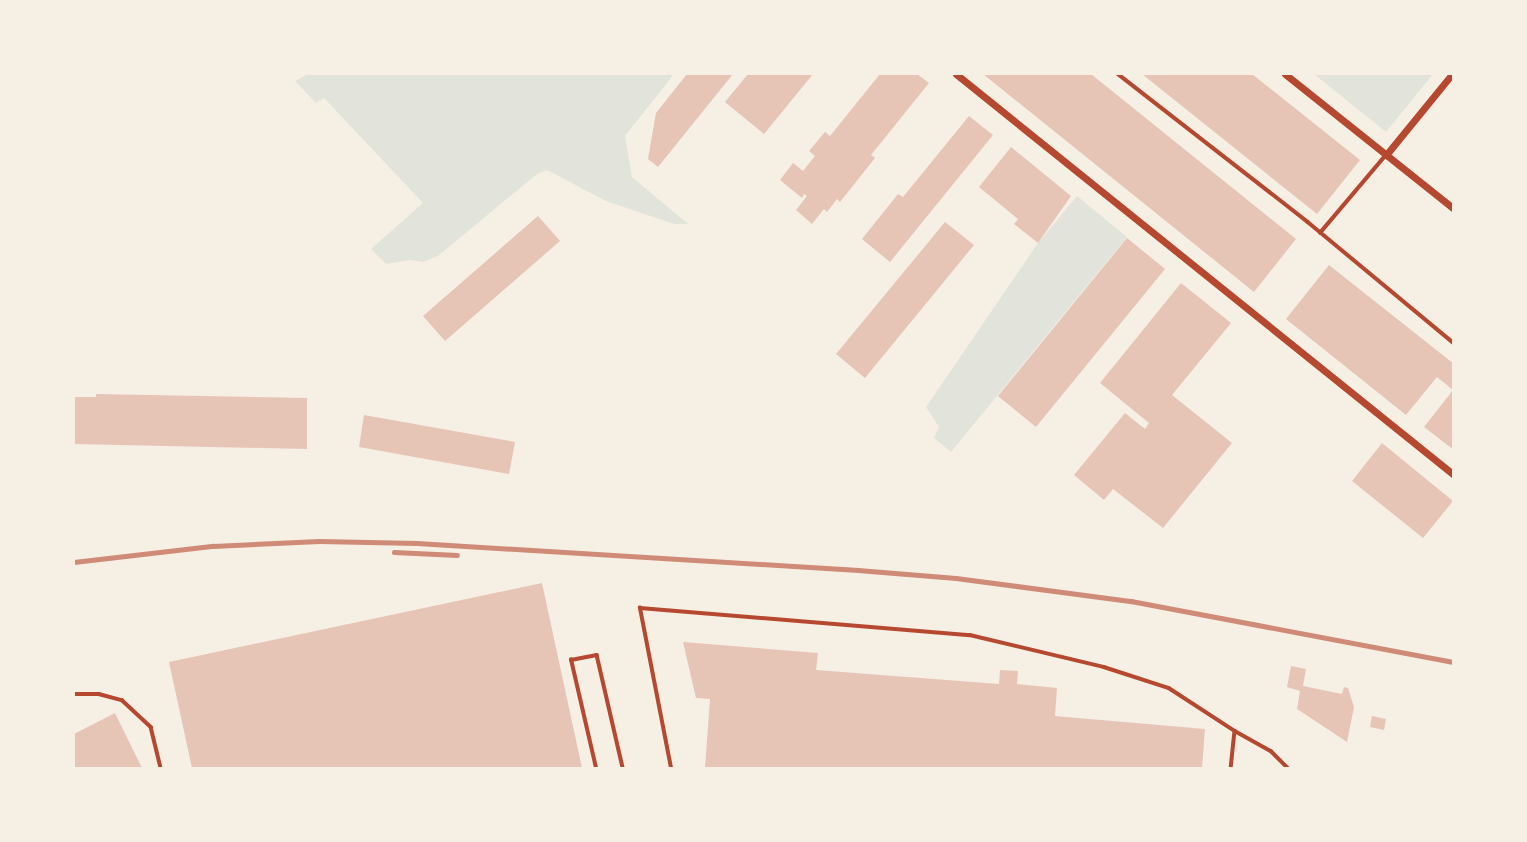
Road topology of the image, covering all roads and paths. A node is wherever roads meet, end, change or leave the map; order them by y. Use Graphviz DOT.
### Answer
graph roads {
  1 [pos="956,74"];
  2 [pos="1118,74"];
  3 [pos="1285,74"];
  4 [pos="1453,74"];
  5 [pos="1386,155"];
  6 [pos="1454,209"];
  7 [pos="1320,233"];
  8 [pos="1454,343"];
  9 [pos="1454,475"];
  10 [pos="74,694"];
  11 [pos="1235,730"];
  12 [pos="161,768"];
  13 [pos="596,768"];
  14 [pos="623,768"];
  15 [pos="671,768"];
  16 [pos="1231,768"];
  17 [pos="1288,768"];
  1 -- 9 [label="street"];
  2 -- 7 [label="lane"];
  3 -- 5 [label="street"];
  4 -- 5 [label="street"];
  5 -- 6 [label="street"];
  5 -- 7 [label="lane"];
  7 -- 8 [label="lane"];
  10 -- 12 [label="lane"];
  11 -- 15 [label="lane"];
  11 -- 16 [label="lane"];
  11 -- 17 [label="lane"];
  13 -- 14 [label="lane"];
}
